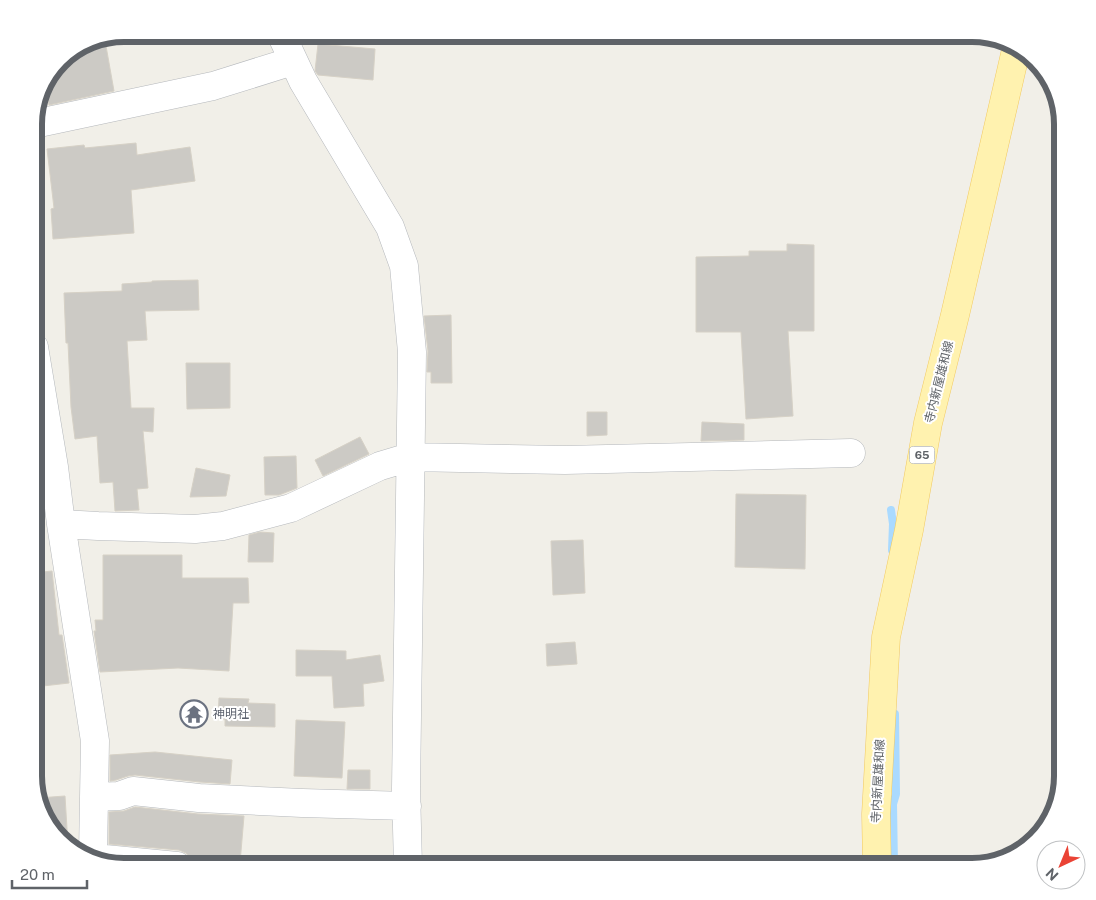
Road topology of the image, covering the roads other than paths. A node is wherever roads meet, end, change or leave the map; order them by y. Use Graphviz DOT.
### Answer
graph roads {
  1 [pos="284,42"];
  2 [pos="1015,55"];
  3 [pos="293,60"];
  4 [pos="43,122"];
  5 [pos="43,401"];
  6 [pos="851,453"];
  7 [pos="410,456"];
  8 [pos="61,524"];
  9 [pos="94,797"];
  10 [pos="407,806"];
  11 [pos="93,851"];
  12 [pos="408,858"];
  13 [pos="877,858"];
  1 -- 3 [label="street"];
  2 -- 13 [label="main road, 寺内新屋雄和線 / 65"];
  3 -- 4 [label="street"];
  3 -- 7 [label="street"];
  5 -- 8 [label="street"];
  6 -- 7 [label="street"];
  7 -- 8 [label="street"];
  7 -- 10 [label="street"];
  8 -- 9 [label="street"];
  9 -- 10 [label="street"];
  9 -- 11 [label="street"];
  10 -- 12 [label="street"];
}
